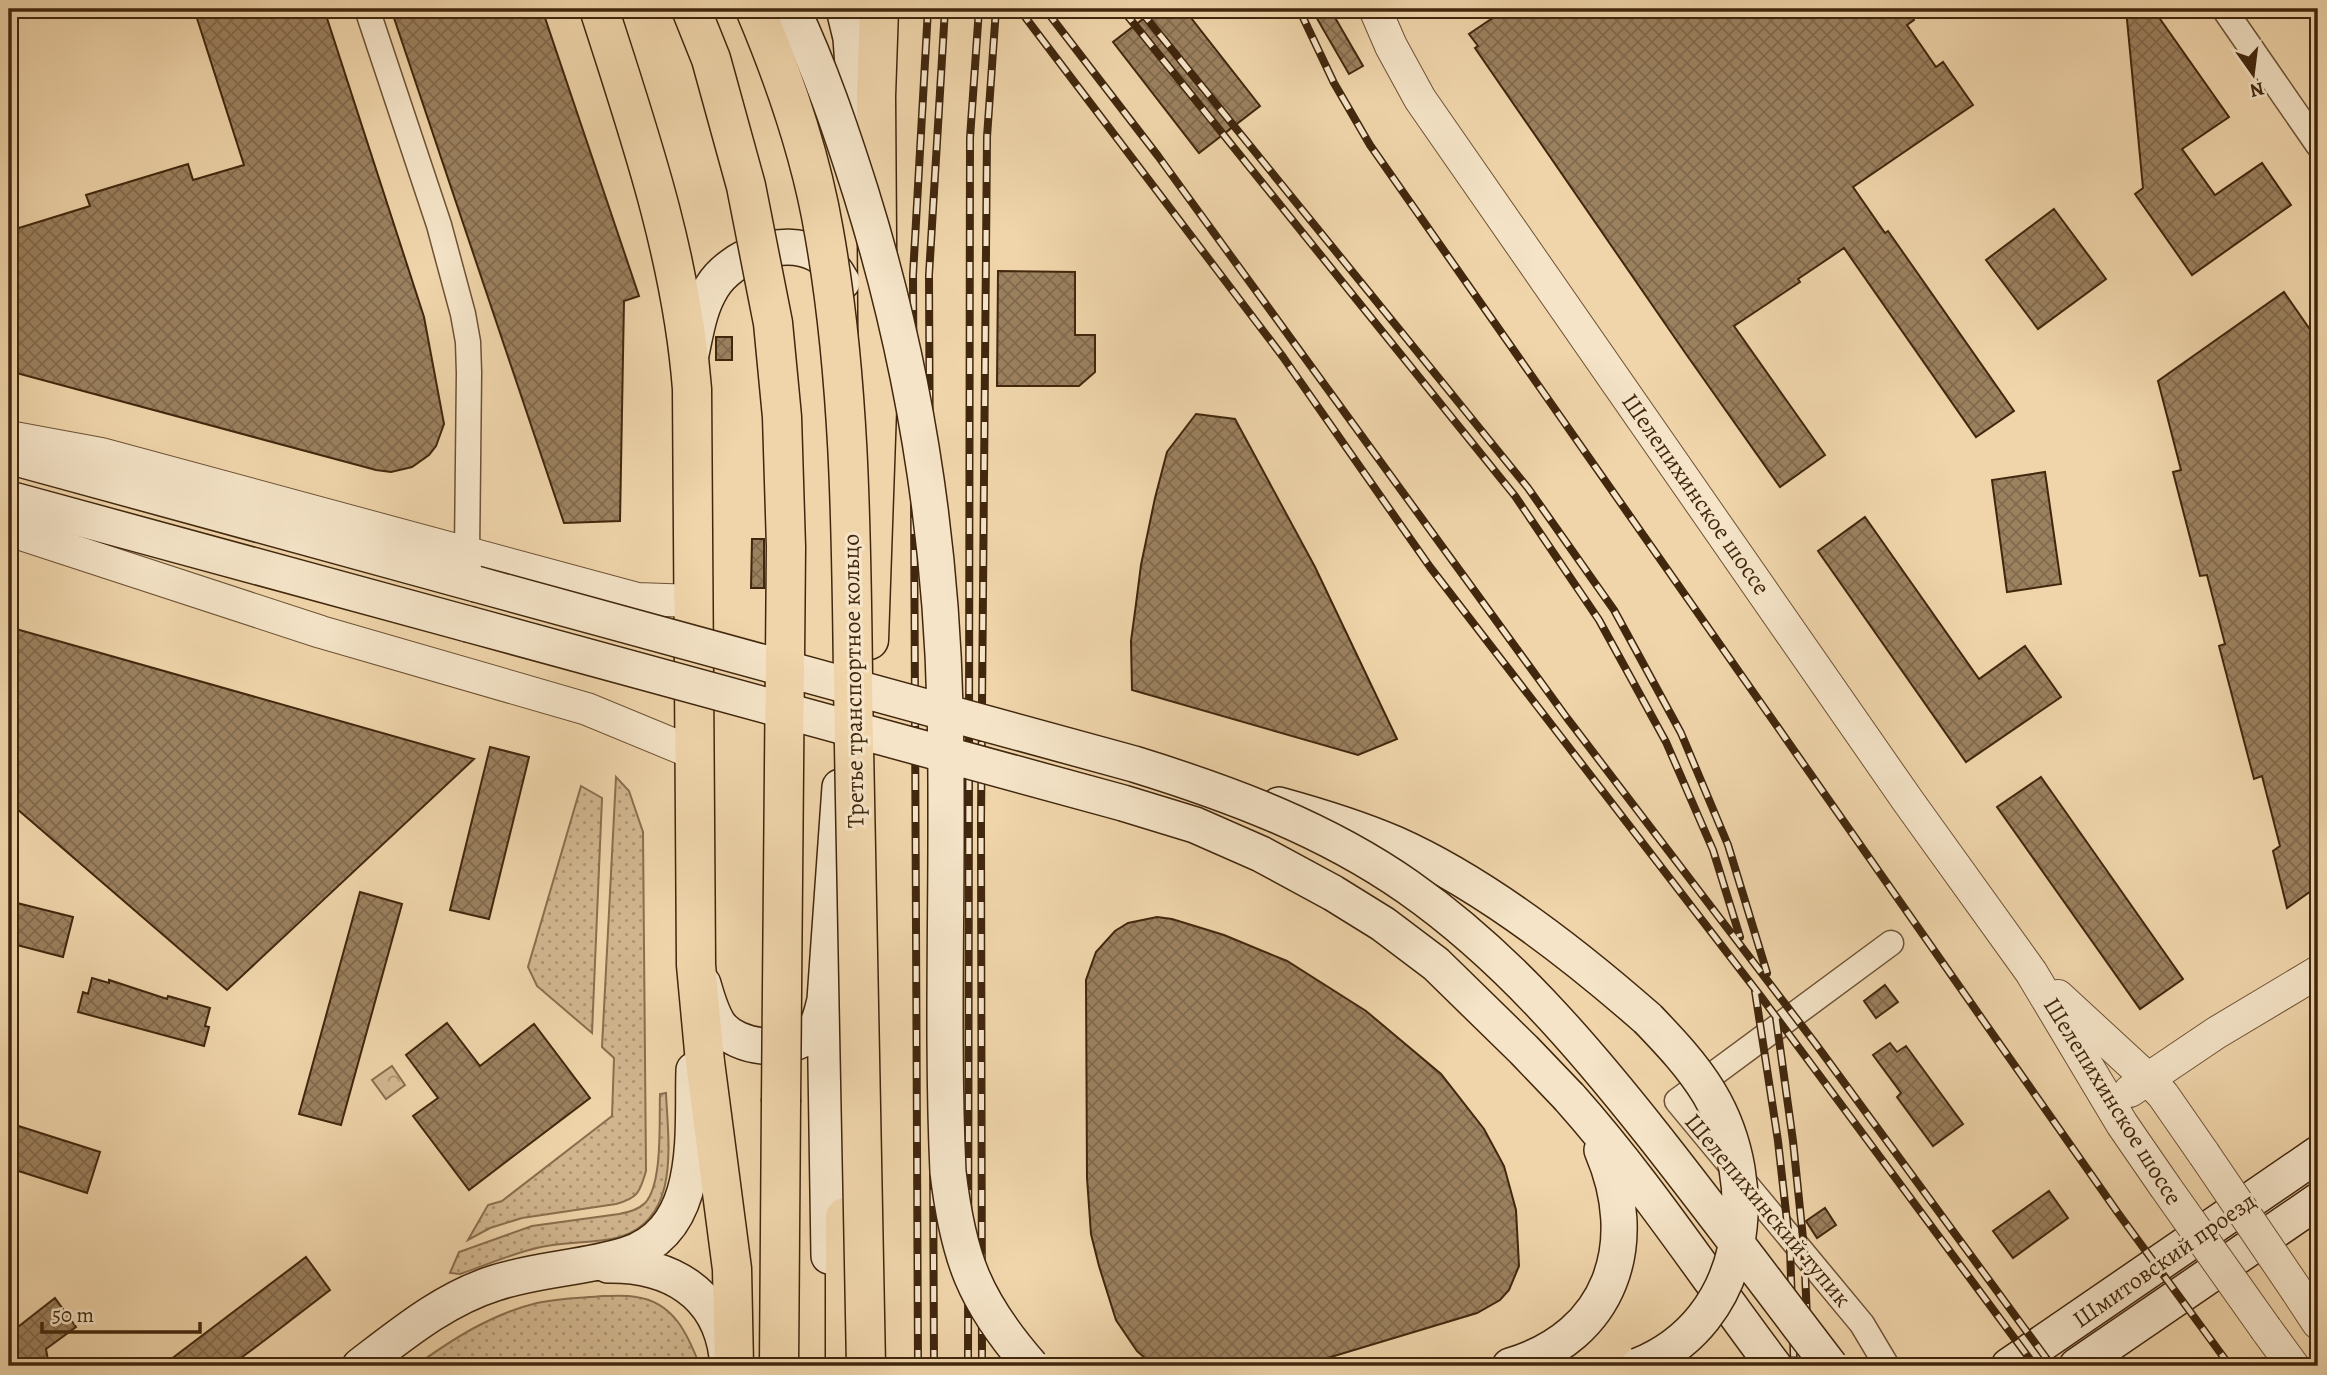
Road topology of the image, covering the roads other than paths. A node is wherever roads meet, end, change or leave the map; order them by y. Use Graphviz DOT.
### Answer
graph roads {
  1 [pos="367,9"];
  2 [pos="599,9"];
  3 [pos="691,9"];
  4 [pos="755,9"];
  5 [pos="792,9"];
  6 [pos="844,9"];
  7 [pos="879,9"];
  8 [pos="1375,9"];
  9 [pos="2224,9"];
  10 [pos="2318,145"];
  11 [pos="690,359"];
  12 [pos="870,379"];
  13 [pos="9,437"];
  14 [pos="9,456"];
  15 [pos="9,499"];
  16 [pos="9,530"];
  17 [pos="472,568"];
  18 [pos="694,601"];
  19 [pos="696,754"];
  20 [pos="860,779"];
  21 [pos="1198,784"];
  22 [pos="1891,943"];
  23 [pos="696,965"];
  24 [pos="2031,972"];
  25 [pos="2318,972"];
  26 [pos="825,1000"];
  27 [pos="2148,1079"];
  28 [pos="1569,1097"];
  29 [pos="2111,1103"];
  30 [pos="2318,1154"];
  31 [pos="2318,1201"];
  32 [pos="563,1268"];
  33 [pos="2318,1323"];
  34 [pos="360,1366"];
  35 [pos="729,1366"];
  36 [pos="734,1366"];
  37 [pos="779,1366"];
  38 [pos="830,1366"];
  39 [pos="845,1366"];
  40 [pos="866,1366"];
  41 [pos="872,1366"];
  42 [pos="1031,1366"];
  43 [pos="1510,1366"];
  44 [pos="1638,1366"];
  45 [pos="1774,1366"];
  46 [pos="1830,1366"];
  47 [pos="1887,1366"];
  48 [pos="2008,1366"];
  49 [pos="2077,1366"];
  50 [pos="2293,1366"];
  1 -- 17 [label="street"];
  2 -- 11 [label="main road"];
  3 -- 37 [label="main road, bridge"];
  4 -- 40 [label="main road, Третье транспортное кольцо, bridge"];
  5 -- 42 [label="main road, bridge"];
  6 -- 12 [label="main road"];
  7 -- 12 [label="main road"];
  8 -- 24 [label="street, Шелепихинское шоссе"];
  9 -- 10 [label="street"];
  11 -- 12 [label="main road"];
  11 -- 18 [label="main road"];
  12 -- 20 [label="main road"];
  12 -- 26 [label="main road"];
  13 -- 17 [label="street"];
  14 -- 17 [label="main road"];
  15 -- 28 [label="main road, bridge"];
  16 -- 19 [label="street"];
  17 -- 18 [label="street"];
  17 -- 21 [label="main road, bridge"];
  18 -- 19 [label="main road"];
  19 -- 23 [label="main road"];
  20 -- 39 [label="main road"];
  20 -- 41 [label="main road"];
  21 -- 44 [label="main road, bridge"];
  21 -- 46 [label="main road, bridge"];
  22 -- 47 [label="street, Шелепихинский тупик"];
  23 -- 26 [label="main road"];
  23 -- 32 [label="main road"];
  23 -- 36 [label="main road"];
  24 -- 27 [label="street, Шелепихинское шоссе"];
  24 -- 29 [label="street, Шелепихинское шоссе"];
  25 -- 27 [label="street"];
  26 -- 38 [label="main road"];
  27 -- 29 [label="street"];
  27 -- 33 [label="street, Шелепихинское шоссе, bridge"];
  28 -- 43 [label="main road"];
  28 -- 45 [label="main road"];
  29 -- 50 [label="street, Шелепихинское шоссе, bridge"];
  30 -- 48 [label="main road, Шмитовский проезд"];
  31 -- 49 [label="main road, Шмитовский проезд"];
  32 -- 34 [label="main road"];
  32 -- 35 [label="main road"];
}
